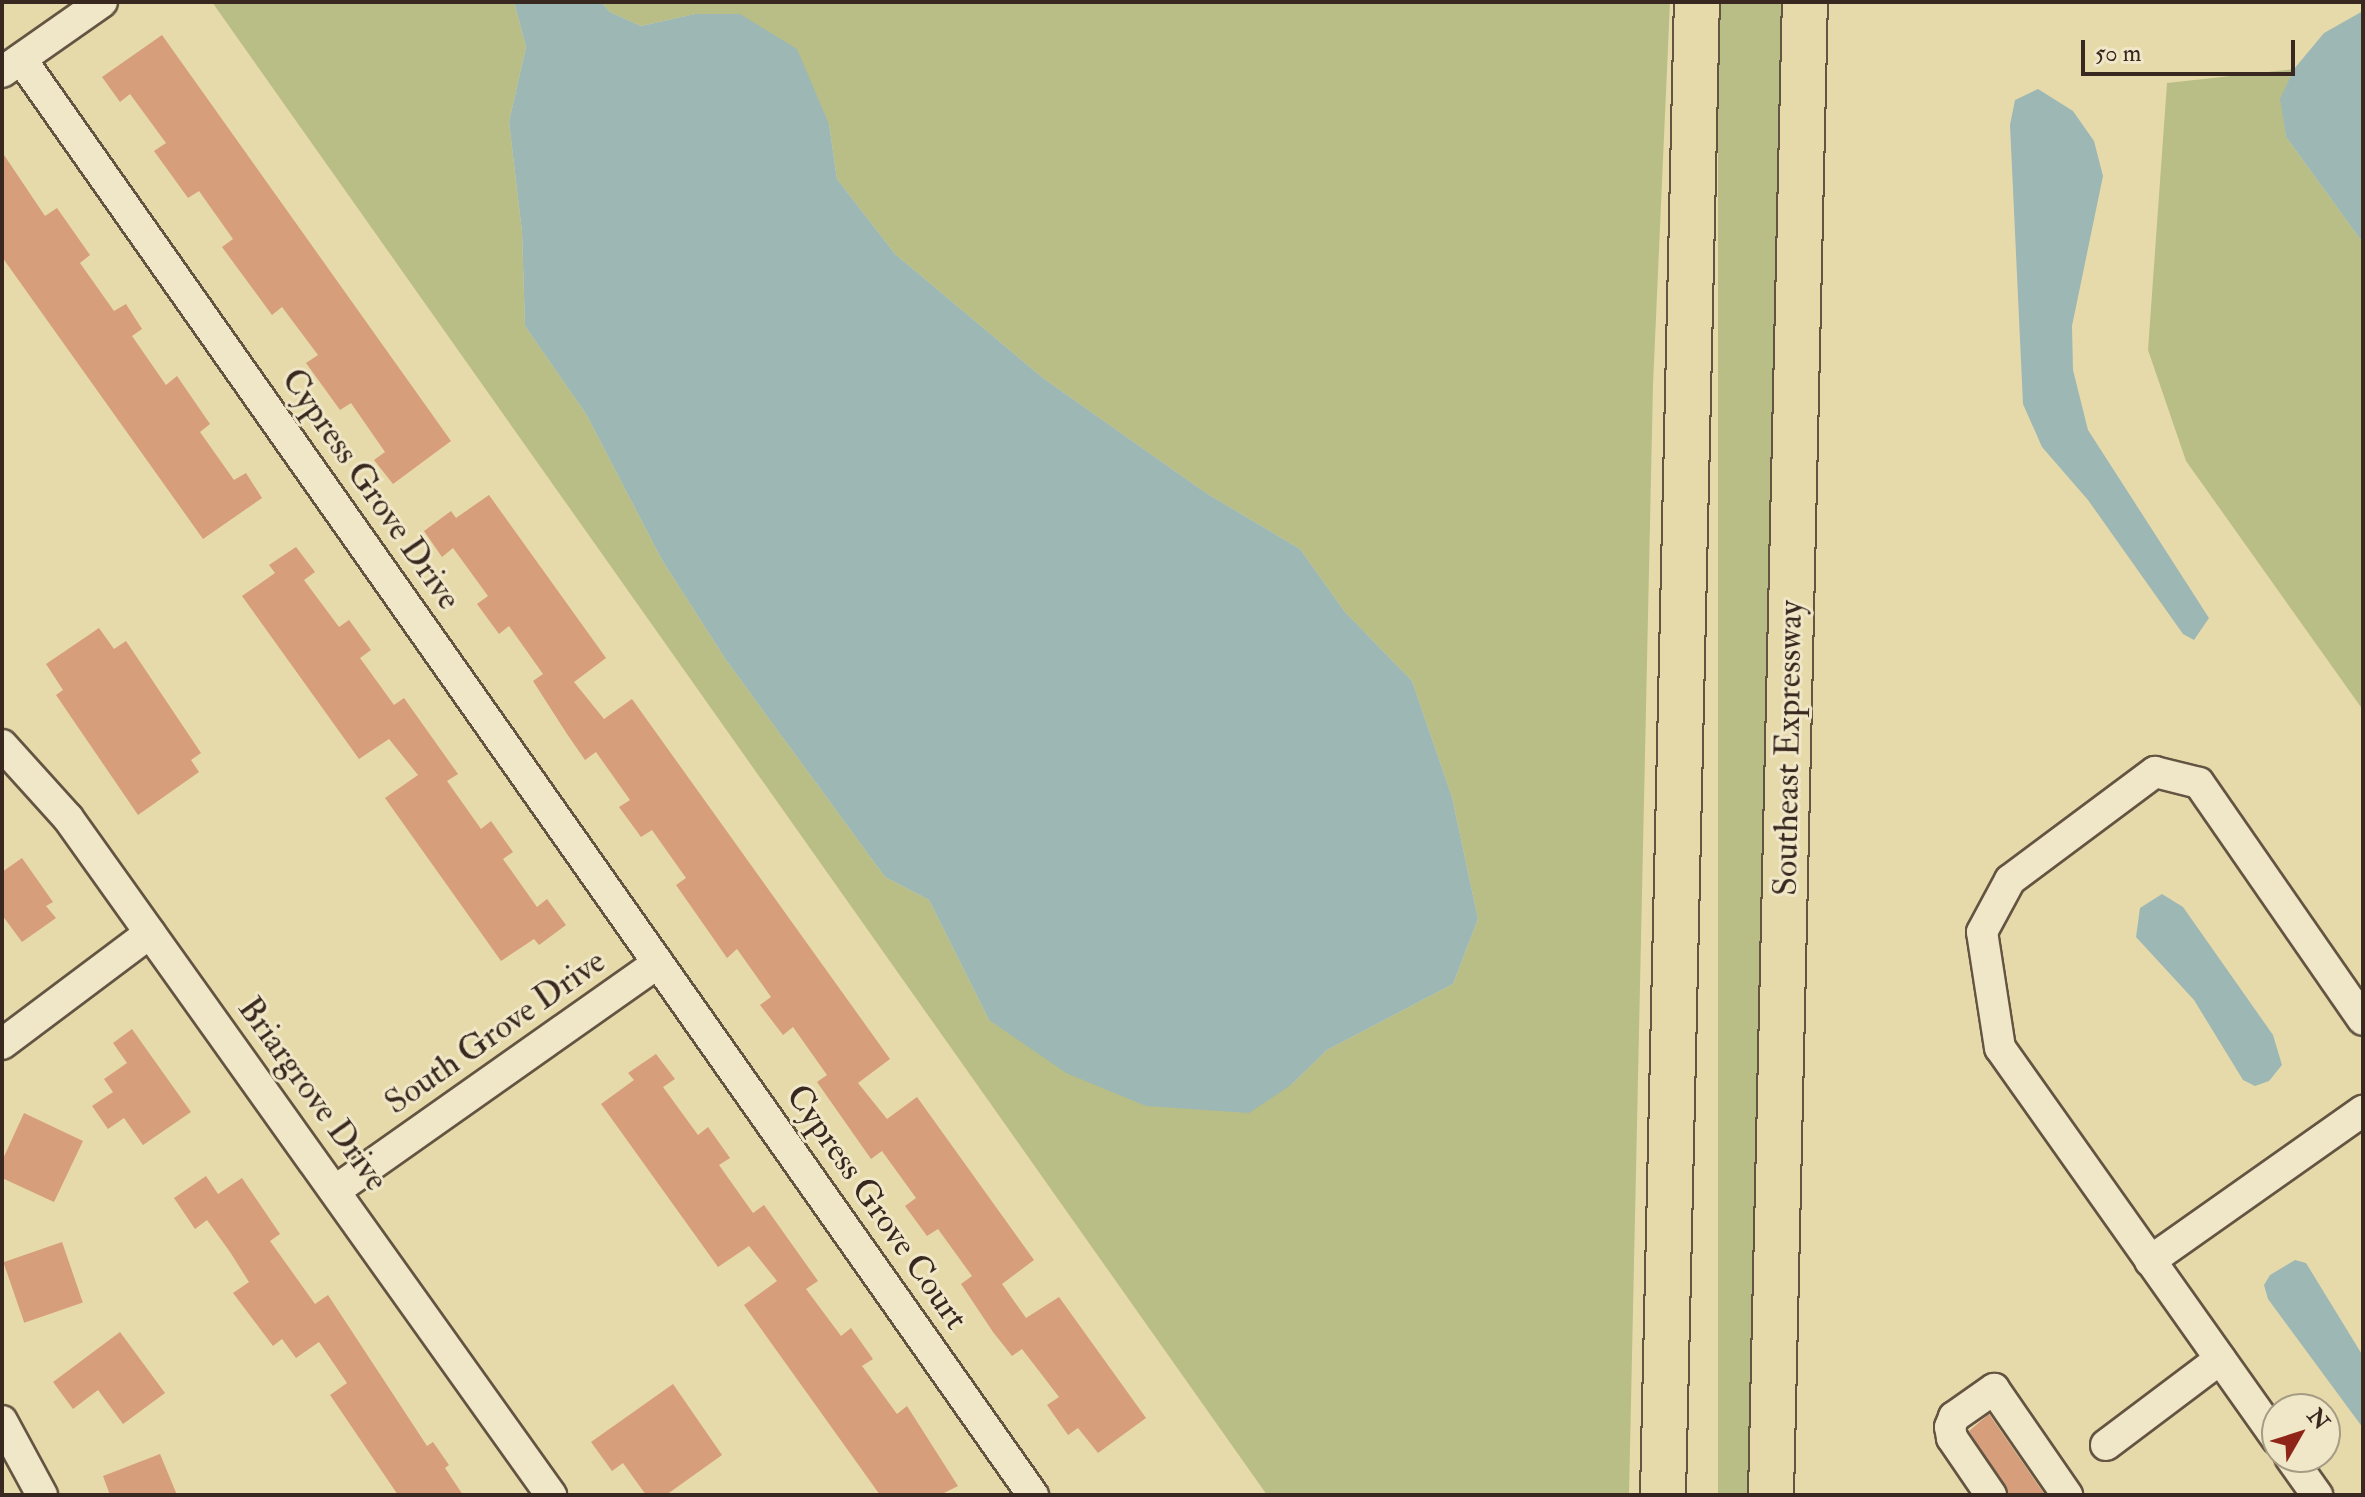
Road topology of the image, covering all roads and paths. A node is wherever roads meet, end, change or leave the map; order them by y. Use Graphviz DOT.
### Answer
graph roads {
  1 [pos="102,2"];
  2 [pos="1697,2"];
  3 [pos="1805,2"];
  4 [pos="12,66"];
  5 [pos="2,745"];
  6 [pos="150,933"];
  7 [pos="658,963"];
  8 [pos="2363,1020"];
  9 [pos="2,1044"];
  10 [pos="2363,1111"];
  11 [pos="336,1190"];
  12 [pos="2150,1261"];
  13 [pos="2220,1359"];
  14 [pos="2261,1417"];
  15 [pos="2,1421"];
  16 [pos="2106,1445"];
  17 [pos="2301,1473"];
  18 [pos="42,1495"];
  19 [pos="551,1495"];
  20 [pos="1033,1495"];
  21 [pos="1663,1495"];
  22 [pos="1771,1495"];
  23 [pos="1991,1495"];
  24 [pos="2067,1495"];
  25 [pos="2317,1495"];
  1 -- 4 [label="street"];
  2 -- 21 [label="highway"];
  3 -- 22 [label="highway, Southeast Expressway"];
  4 -- 7 [label="street, Cypress Grove Drive"];
  5 -- 6 [label="street, Briargrove Drive"];
  6 -- 9 [label="street"];
  6 -- 11 [label="street, Briargrove Drive"];
  7 -- 11 [label="street, South Grove Drive"];
  7 -- 20 [label="street, Cypress Grove Court"];
  8 -- 12 [label="street"];
  10 -- 12 [label="street"];
  11 -- 19 [label="street, Briargrove Drive"];
  12 -- 13 [label="street"];
  13 -- 14 [label="street"];
  13 -- 16 [label="street"];
  15 -- 18 [label="street"];
  17 -- 25 [label="street"];
  23 -- 24 [label="street"];
}
